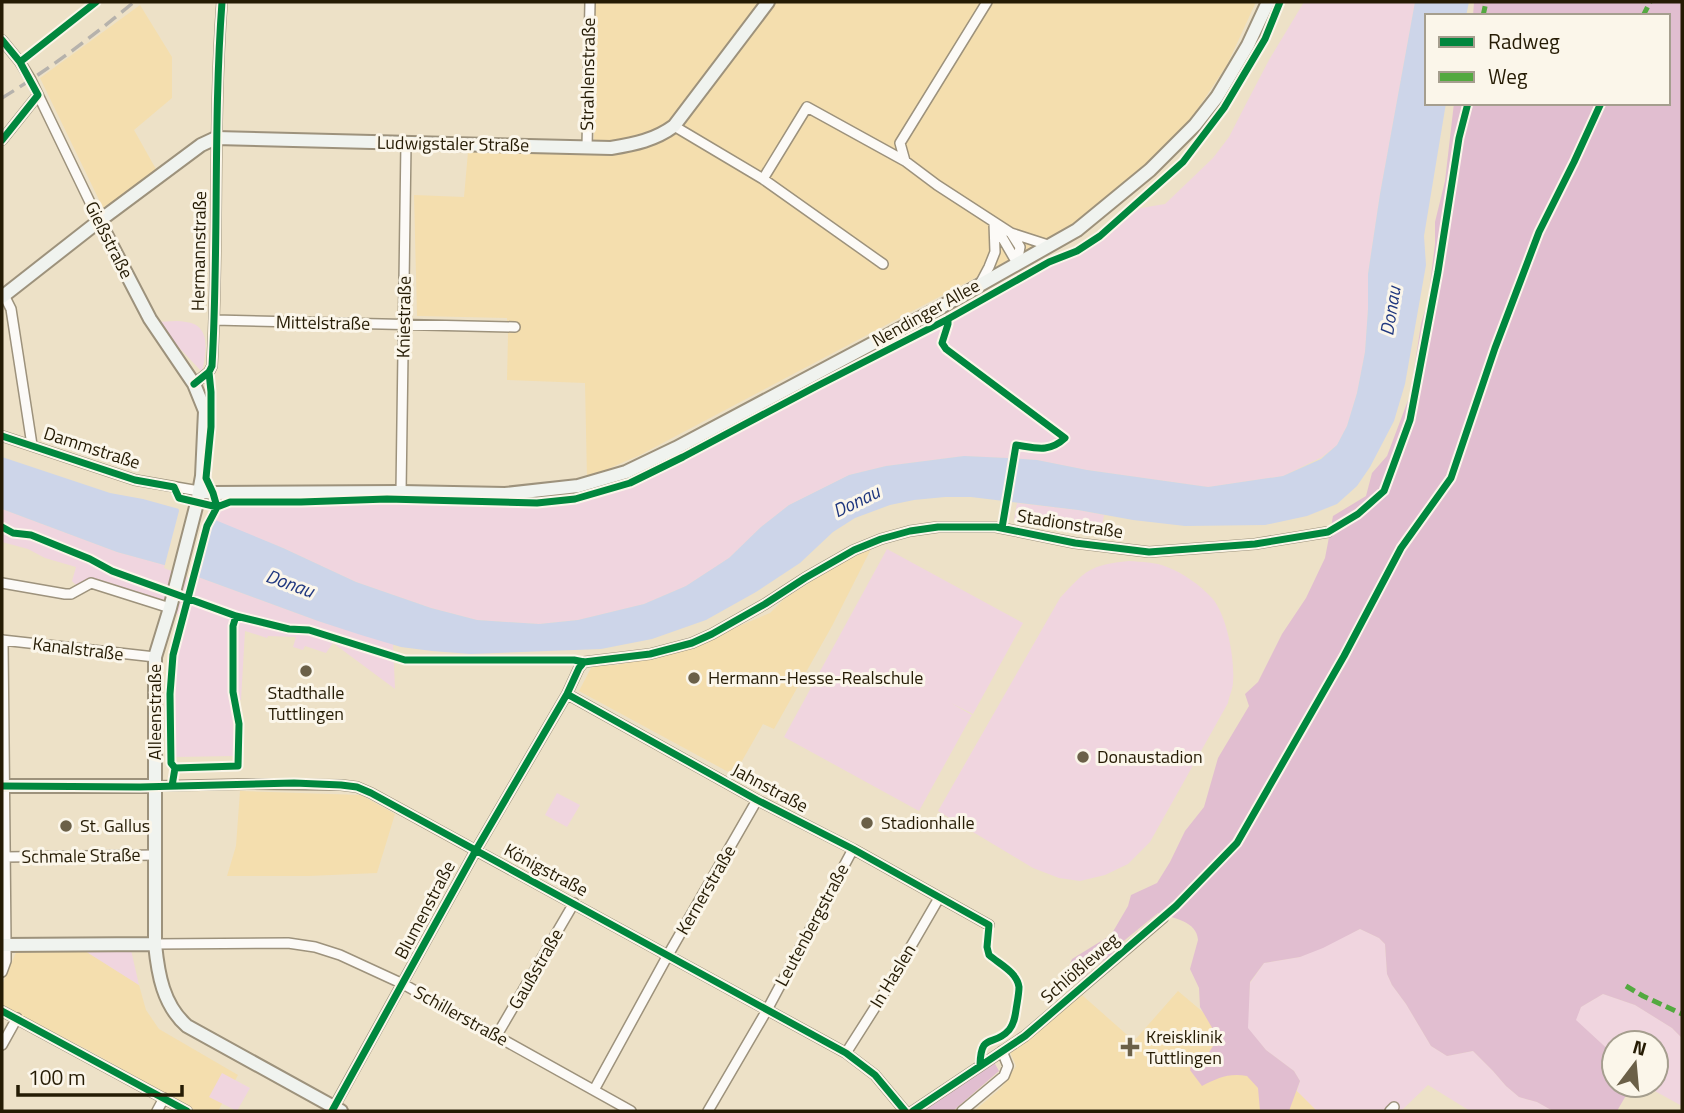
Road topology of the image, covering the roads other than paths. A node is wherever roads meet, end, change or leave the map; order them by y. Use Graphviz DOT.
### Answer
graph roads {
  1 [pos="222,2"];
  2 [pos="590,2"];
  3 [pos="766,2"];
  4 [pos="987,2"];
  5 [pos="1268,2"];
  6 [pos="2,40"];
  7 [pos="36,92"];
  8 [pos="674,126"];
  9 [pos="216,138"];
  10 [pos="2,140"];
  11 [pos="406,143"];
  12 [pos="587,147"];
  13 [pos="905,161"];
  14 [pos="763,179"];
  15 [pos="99,221"];
  16 [pos="994,223"];
  17 [pos="1011,233"];
  18 [pos="1048,245"];
  19 [pos="1017,263"];
  20 [pos="883,264"];
  21 [pos="980,284"];
  22 [pos="3,296"];
  23 [pos="214,320"];
  24 [pos="403,324"];
  25 [pos="515,327"];
  26 [pos="194,384"];
  27 [pos="2,436"];
  28 [pos="32,445"];
  29 [pos="199,491"];
  30 [pos="401,492"];
  31 [pos="1328,532"];
  32 [pos="2,583"];
  33 [pos="170,608"];
  34 [pos="2,640"];
  35 [pos="155,657"];
  36 [pos="567,694"];
  37 [pos="3,786"];
  38 [pos="155,786"];
  39 [pos="757,800"];
  40 [pos="853,849"];
  41 [pos="476,850"];
  42 [pos="156,855"];
  43 [pos="5,857"];
  44 [pos="939,898"];
  45 [pos="574,903"];
  46 [pos="1163,918"];
  47 [pos="989,925"];
  48 [pos="155,944"];
  49 [pos="4,945"];
  50 [pos="668,956"];
  51 [pos="2,972"];
  52 [pos="403,984"];
  53 [pos="767,1010"];
  54 [pos="2,1011"];
  55 [pos="17,1018"];
  56 [pos="497,1035"];
  57 [pos="2,1045"];
  58 [pos="1002,1051"];
  59 [pos="846,1053"];
  60 [pos="594,1090"];
  61 [pos="164,1098"];
  62 [pos="338,1109"];
  63 [pos="157,1111"];
  64 [pos="187,1111"];
  65 [pos="631,1111"];
  66 [pos="708,1111"];
  67 [pos="905,1111"];
  68 [pos="913,1111"];
  69 [pos="962,1111"];
  1 -- 9 [label="street, Hermannstraße"];
  2 -- 12 [label="street, Strahlenstraße"];
  3 -- 8 [label="street, Ludwigstaler Straße"];
  4 -- 13 [label="street"];
  5 -- 18 [label="street, Nendinger Allee"];
  6 -- 7 [label="street, Gießstraße"];
  7 -- 10 [label="street"];
  7 -- 15 [label="street, Gießstraße"];
  8 -- 12 [label="street, Ludwigstaler Straße"];
  8 -- 14 [label="street"];
  9 -- 11 [label="street, Ludwigstaler Straße"];
  9 -- 15 [label="street"];
  9 -- 23 [label="street, Hermannstraße"];
  11 -- 12 [label="street, Ludwigstaler Straße"];
  11 -- 24 [label="street, Kniestraße"];
  13 -- 14 [label="street"];
  13 -- 16 [label="street"];
  14 -- 20 [label="street"];
  15 -- 22 [label="street"];
  15 -- 26 [label="street, Gießstraße"];
  16 -- 17 [label="street"];
  16 -- 19 [label="street"];
  16 -- 21 [label="street"];
  17 -- 18 [label="street"];
  17 -- 19 [label="street"];
  18 -- 19 [label="street, Nendinger Allee"];
  19 -- 21 [label="street, Nendinger Allee"];
  21 -- 30 [label="street, Nendinger Allee"];
  22 -- 28 [label="street"];
  23 -- 24 [label="street, Mittelstraße"];
  23 -- 26 [label="street, Hermannstraße"];
  24 -- 25 [label="street, Mittelstraße"];
  24 -- 30 [label="street, Kniestraße"];
  26 -- 29 [label="street"];
  27 -- 28 [label="street, Dammstraße"];
  28 -- 29 [label="street, Dammstraße"];
  29 -- 30 [label="street, Nendinger Allee"];
  29 -- 33 [label="street, Alleenstraße"];
  31 -- 36 [label="street, Stadionstraße"];
  32 -- 33 [label="street"];
  33 -- 35 [label="street, Alleenstraße"];
  34 -- 35 [label="street, Kanalstraße"];
  34 -- 37 [label="street"];
  35 -- 38 [label="street, Alleenstraße"];
  36 -- 39 [label="street, Jahnstraße"];
  36 -- 41 [label="street, Blumenstraße"];
  37 -- 38 [label="street, Königstraße"];
  37 -- 43 [label="street"];
  38 -- 41 [label="street, Königstraße"];
  38 -- 42 [label="street, Alleenstraße"];
  39 -- 40 [label="street, Jahnstraße"];
  39 -- 50 [label="street, Kernerstraße"];
  40 -- 44 [label="street, Jahnstraße"];
  40 -- 53 [label="street, Leutenbergstraße"];
  41 -- 45 [label="street, Königstraße"];
  41 -- 52 [label="street, Blumenstraße"];
  42 -- 43 [label="street, Schmale Straße"];
  42 -- 48 [label="street, Alleenstraße"];
  43 -- 49 [label="street"];
  44 -- 47 [label="street, Jahnstraße"];
  44 -- 59 [label="street, In Haslen"];
  45 -- 50 [label="street, Königstraße"];
  45 -- 56 [label="street, Gaußstraße"];
  46 -- 58 [label="street, Schlößleweg"];
  48 -- 49 [label="street"];
  48 -- 52 [label="street, Schillerstraße"];
  48 -- 62 [label="street, Alleenstraße"];
  49 -- 51 [label="street"];
  50 -- 53 [label="street, Königstraße"];
  50 -- 60 [label="street, Kernerstraße"];
  52 -- 56 [label="street, Schillerstraße"];
  52 -- 62 [label="street, Blumenstraße"];
  53 -- 59 [label="street, Königstraße"];
  53 -- 66 [label="street, Leutenbergstraße"];
  54 -- 55 [label="street"];
  55 -- 57 [label="street"];
  55 -- 61 [label="street"];
  56 -- 60 [label="street, Schillerstraße"];
  58 -- 68 [label="street, Schlößleweg"];
  58 -- 69 [label="street"];
  59 -- 67 [label="street, Königstraße"];
  60 -- 65 [label="street, Schillerstraße"];
  61 -- 63 [label="street"];
  61 -- 64 [label="street"];
}
